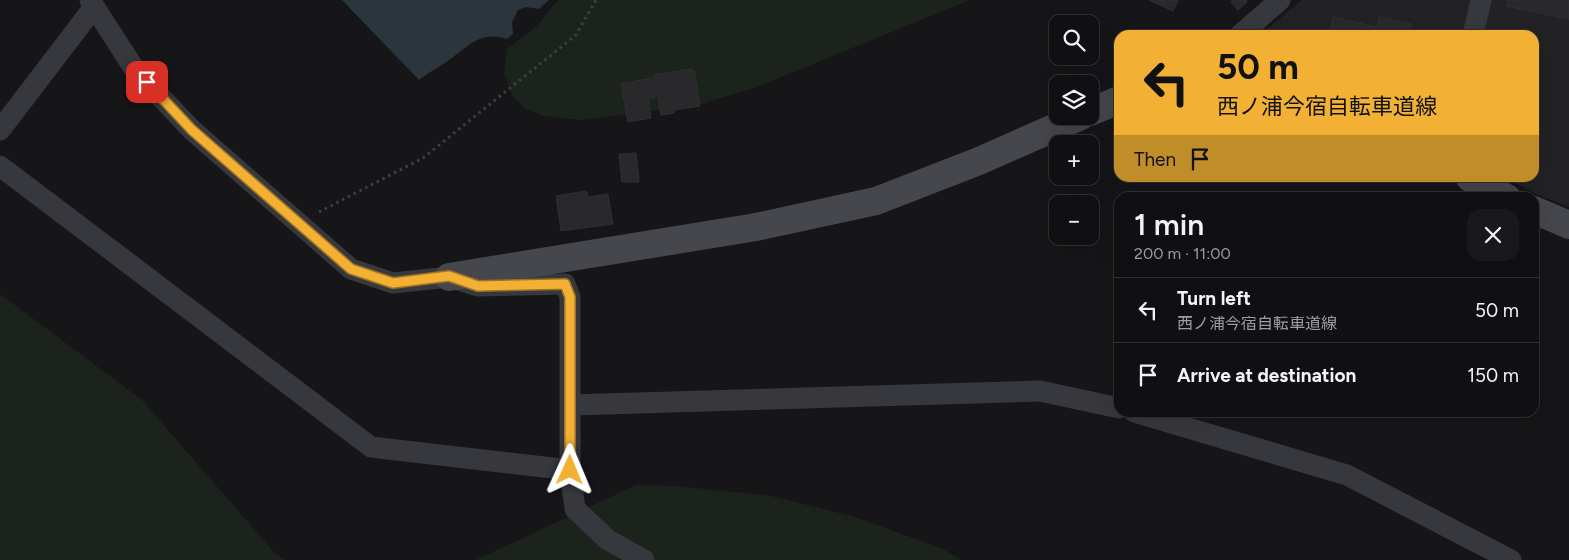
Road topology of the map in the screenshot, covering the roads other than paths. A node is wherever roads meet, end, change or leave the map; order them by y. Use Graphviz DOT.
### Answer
graph roads {
  1 [pos="1280,0"];
  2 [pos="1481,0"];
  3 [pos="92,3"];
  4 [pos="1244,30"];
  5 [pos="1473,30"];
  6 [pos="1114,102"];
  7 [pos="1099,108"];
  8 [pos="1061,125"];
  9 [pos="0,130"];
  10 [pos="0,166"];
  11 [pos="1477,182"];
  12 [pos="1495,192"];
  13 [pos="1539,212"];
  14 [pos="1569,225"];
  15 [pos="449,276"];
  16 [pos="570,405"];
  17 [pos="1114,407"];
  18 [pos="1151,417"];
  19 [pos="570,470"];
  20 [pos="644,560"];
  21 [pos="1511,560"];
  1 -- 4 [label="street"];
  2 -- 5 [label="street"];
  3 -- 9 [label="street"];
  3 -- 15 [label="street"];
  6 -- 7 [label="street"];
  8 -- 15 [label="street"];
  10 -- 19 [label="street"];
  11 -- 12 [label="street"];
  13 -- 14 [label="street"];
  15 -- 16 [label="street"];
  16 -- 17 [label="street"];
  16 -- 19 [label="street"];
  18 -- 21 [label="street"];
  19 -- 20 [label="street"];
}
